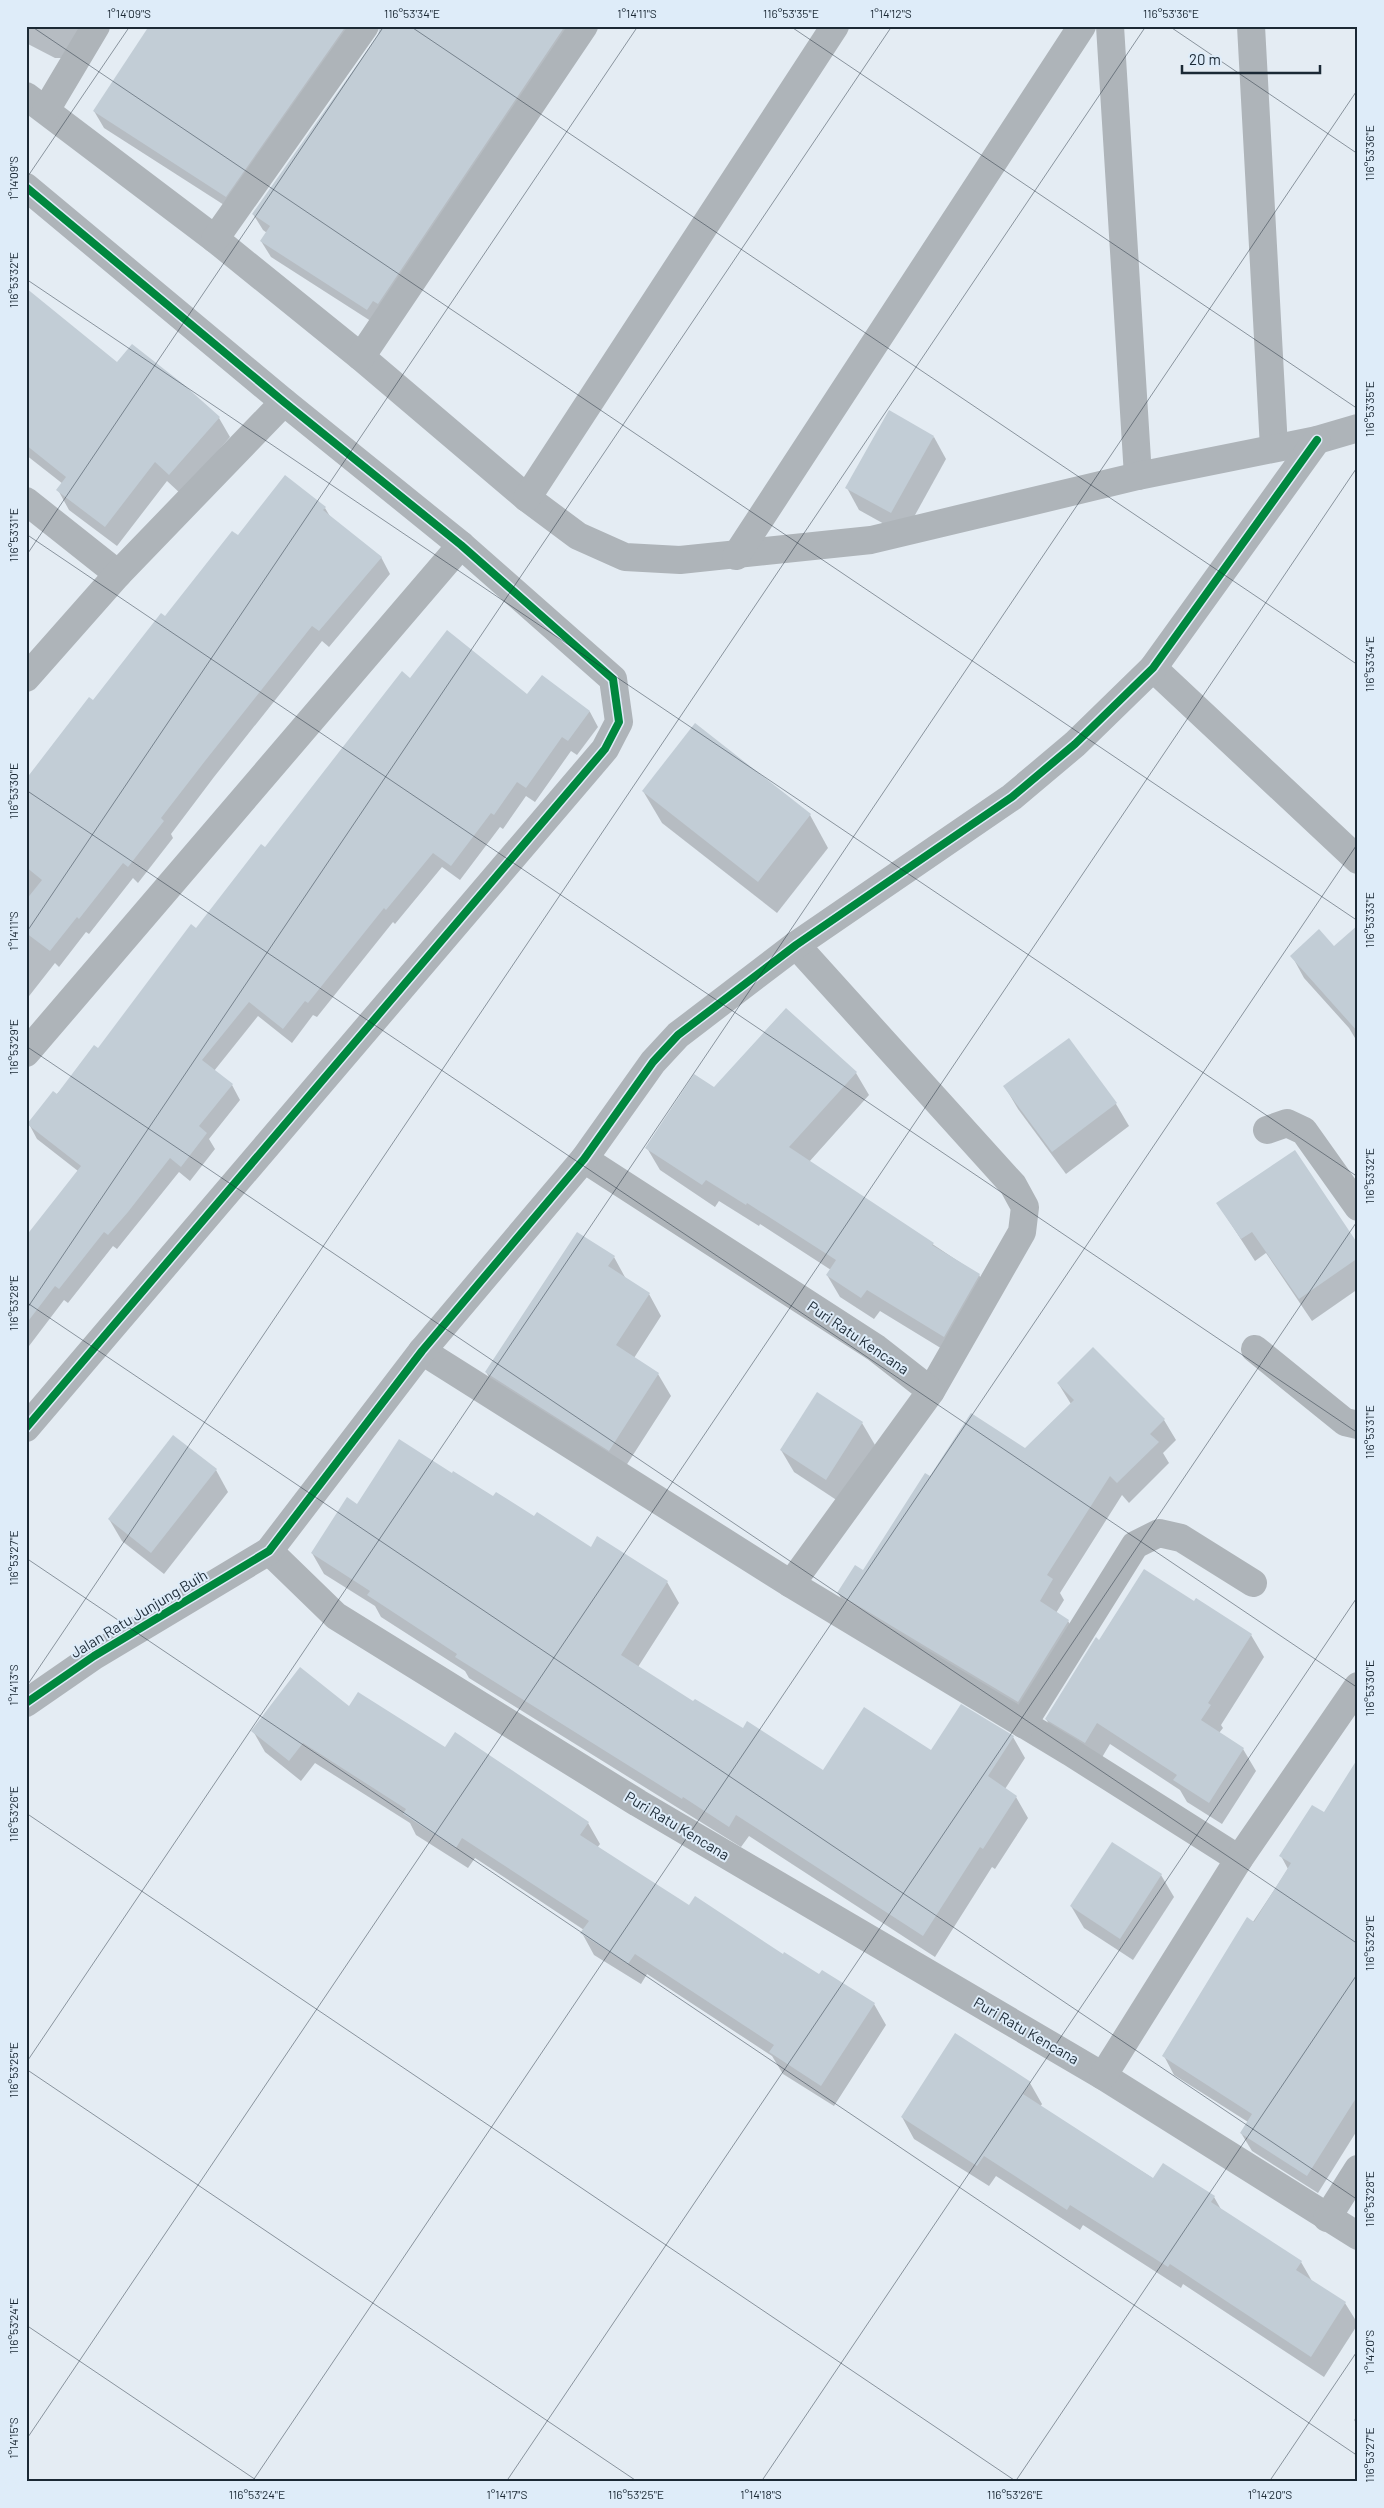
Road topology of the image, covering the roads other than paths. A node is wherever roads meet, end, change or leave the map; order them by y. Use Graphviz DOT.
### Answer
graph roads {
  1 [pos="96,26"];
  2 [pos="365,26"];
  3 [pos="584,26"];
  4 [pos="836,26"];
  5 [pos="1082,26"];
  6 [pos="1110,26"];
  7 [pos="1251,26"];
  8 [pos="36,103"];
  9 [pos="26,187"];
  10 [pos="215,238"];
  11 [pos="361,357"];
  12 [pos="284,402"];
  13 [pos="1358,428"];
  14 [pos="1317,440"];
  15 [pos="1274,448"];
  16 [pos="1138,476"];
  17 [pos="527,498"];
  18 [pos="26,501"];
  19 [pos="461,545"];
  20 [pos="736,556"];
  21 [pos="118,574"];
  22 [pos="1153,668"];
  23 [pos="26,678"];
  24 [pos="1358,860"];
  25 [pos="796,945"];
  26 [pos="26,1053"];
  27 [pos="1266,1130"];
  28 [pos="584,1159"];
  29 [pos="1358,1208"];
  30 [pos="1255,1349"];
  31 [pos="422,1351"];
  32 [pos="931,1391"];
  33 [pos="1358,1425"];
  34 [pos="26,1428"];
  35 [pos="269,1551"];
  36 [pos="1253,1583"];
  37 [pos="791,1584"];
  38 [pos="1358,1686"];
  39 [pos="26,1703"];
  40 [pos="1023,1724"];
  41 [pos="1239,1858"];
  42 [pos="1103,2076"];
  43 [pos="1358,2169"];
  44 [pos="1327,2218"];
  45 [pos="1358,2236"];
  1 -- 8 [label="street"];
  2 -- 10 [label="street"];
  3 -- 11 [label="street"];
  4 -- 17 [label="street"];
  5 -- 20 [label="street"];
  6 -- 16 [label="street"];
  7 -- 15 [label="street"];
  8 -- 10 [label="street"];
  9 -- 12 [label="street"];
  10 -- 11 [label="street"];
  11 -- 17 [label="street"];
  12 -- 19 [label="street"];
  12 -- 21 [label="street"];
  13 -- 14 [label="street"];
  14 -- 15 [label="street"];
  14 -- 22 [label="street"];
  15 -- 16 [label="street"];
  16 -- 20 [label="street"];
  17 -- 20 [label="street"];
  18 -- 21 [label="street"];
  19 -- 26 [label="street"];
  19 -- 34 [label="street"];
  21 -- 23 [label="street"];
  22 -- 24 [label="street"];
  22 -- 25 [label="street"];
  25 -- 28 [label="street"];
  25 -- 32 [label="street"];
  27 -- 29 [label="street"];
  28 -- 31 [label="street"];
  28 -- 32 [label="street, Puri Ratu Kencana"];
  30 -- 33 [label="street"];
  31 -- 35 [label="street"];
  31 -- 37 [label="street"];
  32 -- 37 [label="street"];
  35 -- 39 [label="street, Jalan Ratu Junjung Buih"];
  35 -- 42 [label="street, Puri Ratu Kencana"];
  36 -- 40 [label="street"];
  37 -- 40 [label="street"];
  38 -- 41 [label="street"];
  40 -- 41 [label="street"];
  41 -- 42 [label="street"];
  42 -- 44 [label="street, Puri Ratu Kencana"];
  43 -- 44 [label="street"];
  44 -- 45 [label="street, Puri Ratu Kencana"];
}
